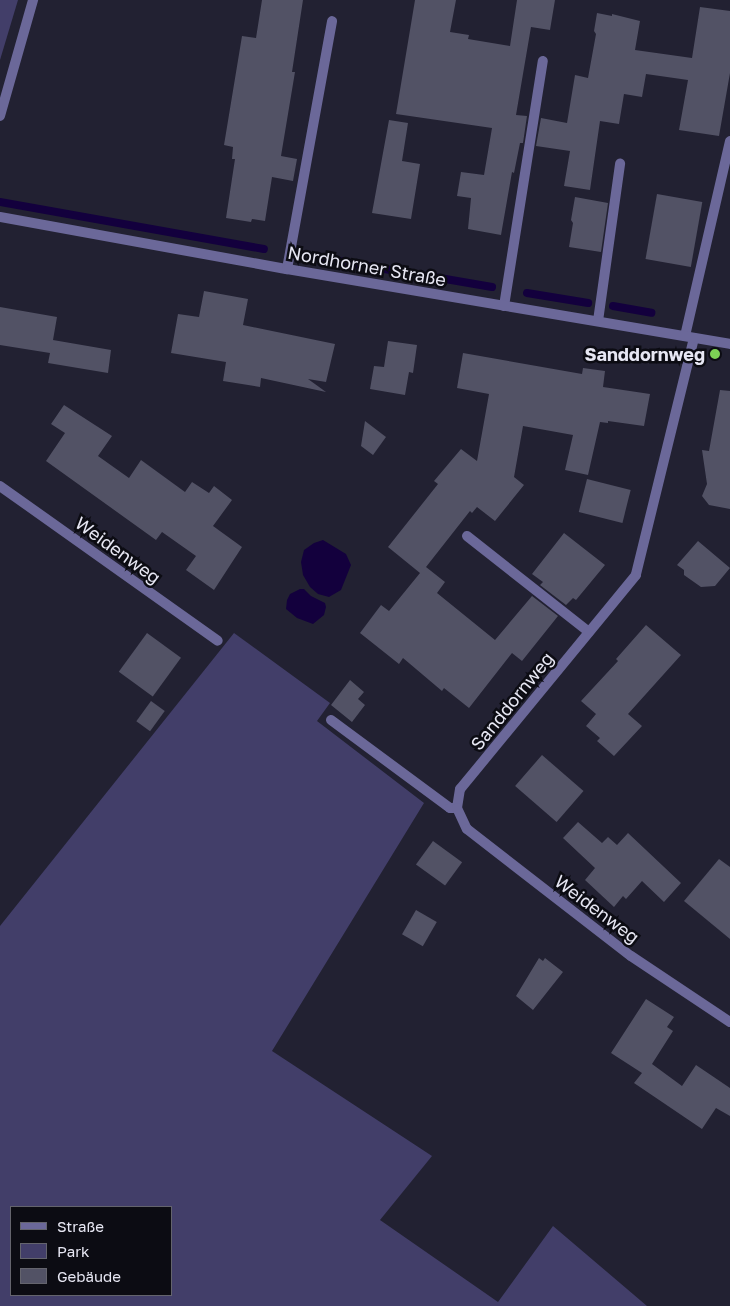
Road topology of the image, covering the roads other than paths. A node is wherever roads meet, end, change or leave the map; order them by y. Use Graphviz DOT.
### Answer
graph roads {
  1 [pos="33,0"];
  2 [pos="332,21"];
  3 [pos="543,61"];
  4 [pos="0,116"];
  5 [pos="730,141"];
  6 [pos="620,164"];
  7 [pos="0,217"];
  8 [pos="287,269"];
  9 [pos="504,306"];
  10 [pos="598,321"];
  11 [pos="689,337"];
  12 [pos="730,344"];
  13 [pos="0,486"];
  14 [pos="467,536"];
  15 [pos="589,632"];
  16 [pos="218,641"];
  17 [pos="330,720"];
  18 [pos="457,808"];
  19 [pos="730,1022"];
  1 -- 4 [label="street"];
  2 -- 8 [label="street"];
  3 -- 9 [label="street"];
  5 -- 11 [label="street, Sanddornweg"];
  6 -- 10 [label="street"];
  7 -- 8 [label="street, Nordhorner Straße"];
  8 -- 9 [label="street, Nordhorner Straße"];
  9 -- 10 [label="street, Nordhorner Straße"];
  10 -- 11 [label="street, Nordhorner Straße"];
  11 -- 12 [label="street, Nordhorner Straße"];
  11 -- 15 [label="street, Sanddornweg"];
  13 -- 16 [label="street, Weidenweg"];
  14 -- 15 [label="street"];
  15 -- 18 [label="street, Sanddornweg"];
  17 -- 18 [label="street"];
  18 -- 19 [label="street, Weidenweg"];
}
